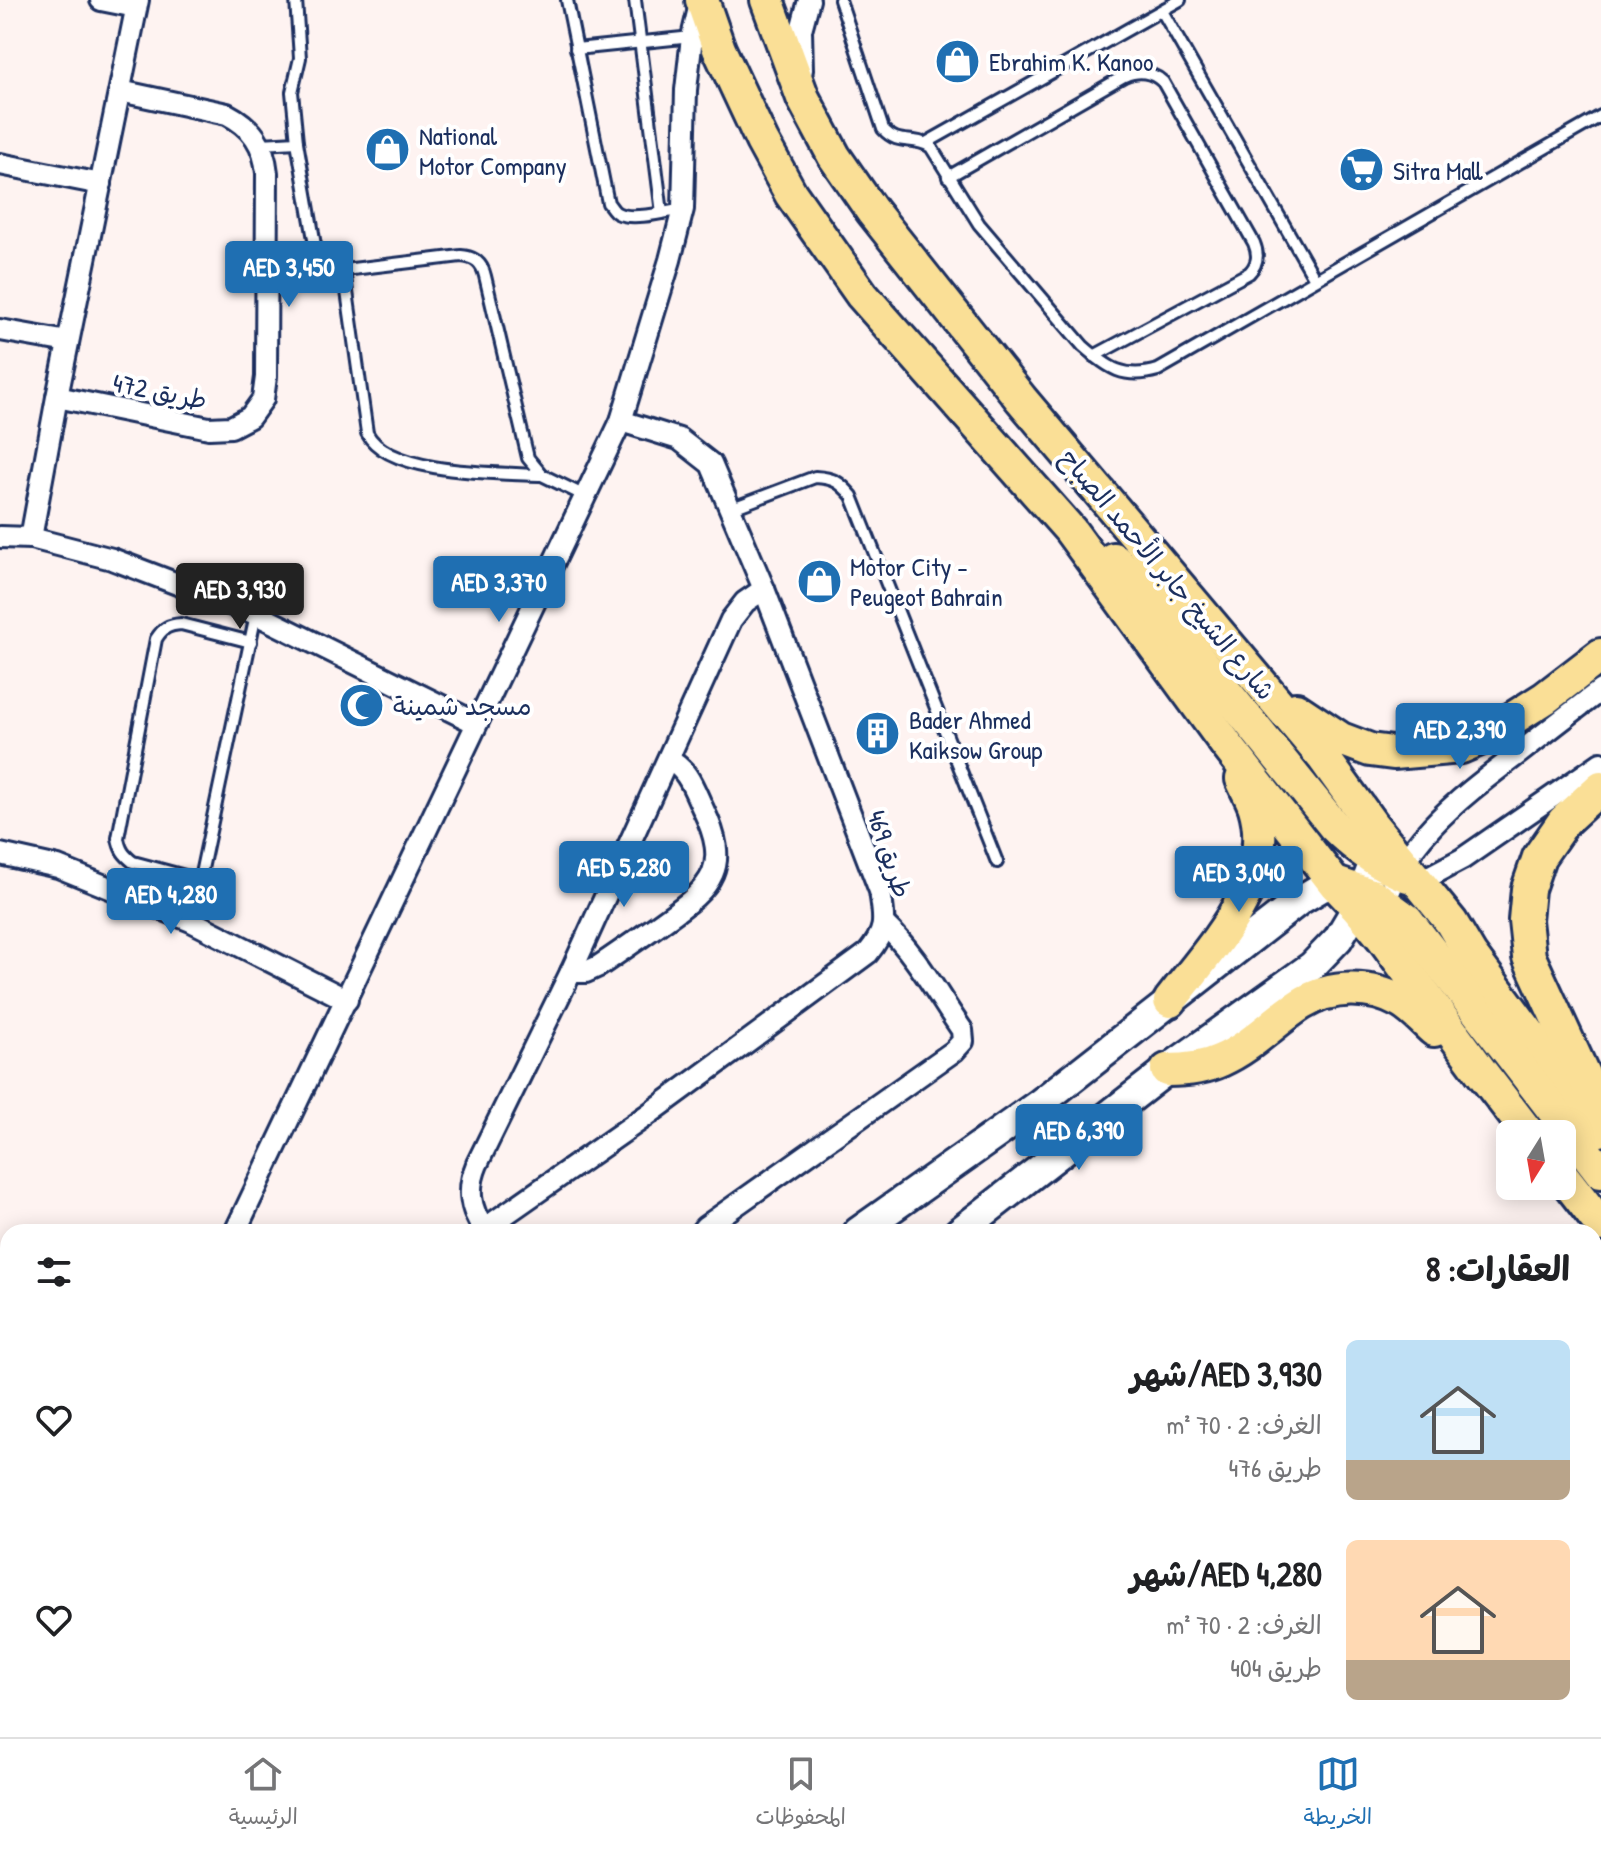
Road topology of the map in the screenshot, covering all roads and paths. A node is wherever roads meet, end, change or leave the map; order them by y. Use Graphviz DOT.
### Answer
graph roads {
  1 [pos="101,0"];
  2 [pos="296,0"];
  3 [pos="567,0"];
  4 [pos="635,0"];
  5 [pos="702,0"];
  6 [pos="767,0"];
  7 [pos="809,0"];
  8 [pos="840,0"];
  9 [pos="1180,0"];
  10 [pos="137,3"];
  11 [pos="1162,11"];
  12 [pos="692,37"];
  13 [pos="641,43"];
  14 [pos="576,49"];
  15 [pos="120,91"];
  16 [pos="803,98"];
  17 [pos="1601,116"];
  18 [pos="297,142"];
  19 [pos="926,143"];
  20 [pos="261,144"];
  21 [pos="0,164"];
  22 [pos="948,177"];
  23 [pos="101,184"];
  24 [pos="683,209"];
  25 [pos="662,213"];
  26 [pos="344,270"];
  27 [pos="1315,279"];
  28 [pos="0,330"];
  29 [pos="68,342"];
  30 [pos="1094,356"];
  31 [pos="57,397"];
  32 [pos="621,421"];
  33 [pos="542,475"];
  34 [pos="585,496"];
  35 [pos="730,509"];
  36 [pos="1070,530"];
  37 [pos="0,537"];
  38 [pos="31,538"];
  39 [pos="764,589"];
  40 [pos="256,614"];
  41 [pos="251,642"];
  42 [pos="1601,655"];
  43 [pos="1264,687"];
  44 [pos="1601,690"];
  45 [pos="476,723"];
  46 [pos="1226,744"];
  47 [pos="668,760"];
  48 [pos="1601,763"];
  49 [pos="1601,787"];
  50 [pos="0,854"];
  51 [pos="997,862"];
  52 [pos="1398,868"];
  53 [pos="200,880"];
  54 [pos="1361,896"];
  55 [pos="191,921"];
  56 [pos="884,924"];
  57 [pos="571,972"];
  58 [pos="347,1000"];
  59 [pos="1170,1001"];
  60 [pos="1167,1070"];
  61 [pos="1482,1073"];
  62 [pos="1601,1114"];
  63 [pos="1518,1120"];
  64 [pos="1601,1130"];
  65 [pos="1601,1172"];
  66 [pos="1576,1193"];
  67 [pos="239,1224"];
  68 [pos="479,1224"];
  69 [pos="492,1224"];
  70 [pos="709,1224"];
  71 [pos="869,1224"];
  72 [pos="969,1224"];
  73 [pos="1600,1224"];
  1 -- 10 [label="street"];
  2 -- 18 [label="lane"];
  3 -- 14 [label="lane"];
  4 -- 13 [label="lane"];
  5 -- 12 [label="street"];
  5 -- 36 [label="main road, شارع الشيخ جابر الأحمد الصباح"];
  6 -- 16 [label="main road, شارع الشيخ جابر الأحمد الصباح"];
  7 -- 16 [label="street"];
  8 -- 19 [label="lane"];
  9 -- 11 [label="lane"];
  10 -- 15 [label="street"];
  11 -- 19 [label="lane"];
  11 -- 27 [label="lane"];
  12 -- 13 [label="lane"];
  12 -- 24 [label="street"];
  13 -- 14 [label="lane"];
  13 -- 25 [label="lane"];
  14 -- 25 [label="lane"];
  15 -- 20 [label="street"];
  15 -- 23 [label="street"];
  16 -- 43 [label="main road, شارع الشيخ جابر الأحمد الصباح"];
  17 -- 27 [label="lane"];
  18 -- 20 [label="lane"];
  18 -- 26 [label="lane"];
  19 -- 22 [label="lane"];
  20 -- 31 [label="street, طريق 472"];
  21 -- 23 [label="street"];
  22 -- 30 [label="lane"];
  22 -- 30 [label="lane"];
  23 -- 29 [label="street"];
  24 -- 25 [label="lane"];
  24 -- 32 [label="street"];
  26 -- 33 [label="lane"];
  26 -- 33 [label="lane"];
  27 -- 30 [label="lane"];
  28 -- 29 [label="street"];
  29 -- 31 [label="street"];
  31 -- 38 [label="street"];
  32 -- 34 [label="street"];
  32 -- 35 [label="street, طريق 469"];
  33 -- 34 [label="lane"];
  34 -- 45 [label="street"];
  35 -- 39 [label="street, طريق 469"];
  35 -- 51 [label="lane"];
  36 -- 46 [label="main road, شارع الشيخ جابر الأحمد الصباح"];
  36 -- 52 [label="main road"];
  37 -- 38 [label="street"];
  38 -- 40 [label="street"];
  39 -- 47 [label="street"];
  39 -- 56 [label="street, طريق 469"];
  40 -- 41 [label="lane"];
  40 -- 45 [label="street"];
  41 -- 53 [label="lane"];
  41 -- 53 [label="lane"];
  42 -- 43 [label="main road"];
  43 -- 52 [label="main road, شارع الشيخ جابر الأحمد الصباح"];
  44 -- 52 [label="street"];
  45 -- 58 [label="street"];
  46 -- 54 [label="main road, شارع الشيخ جابر الأحمد الصباح"];
  46 -- 59 [label="main road"];
  47 -- 57 [label="street"];
  47 -- 57 [label="street"];
  48 -- 52 [label="street"];
  49 -- 62 [label="main road"];
  50 -- 55 [label="street"];
  52 -- 54 [label="street"];
  52 -- 64 [label="main road, شارع الشيخ جابر الأحمد الصباح"];
  53 -- 55 [label="lane"];
  54 -- 59 [label="street"];
  54 -- 60 [label="street"];
  54 -- 61 [label="main road, شارع الشيخ جابر الأحمد الصباح"];
  54 -- 65 [label="main road"];
  55 -- 58 [label="street"];
  56 -- 69 [label="street, طريق 469"];
  56 -- 70 [label="street"];
  57 -- 68 [label="street"];
  58 -- 67 [label="street"];
  59 -- 71 [label="street"];
  60 -- 61 [label="main road"];
  60 -- 72 [label="street"];
  61 -- 63 [label="main road, شارع الشيخ جابر الأحمد الصباح"];
  66 -- 73 [label="main road"];
}
